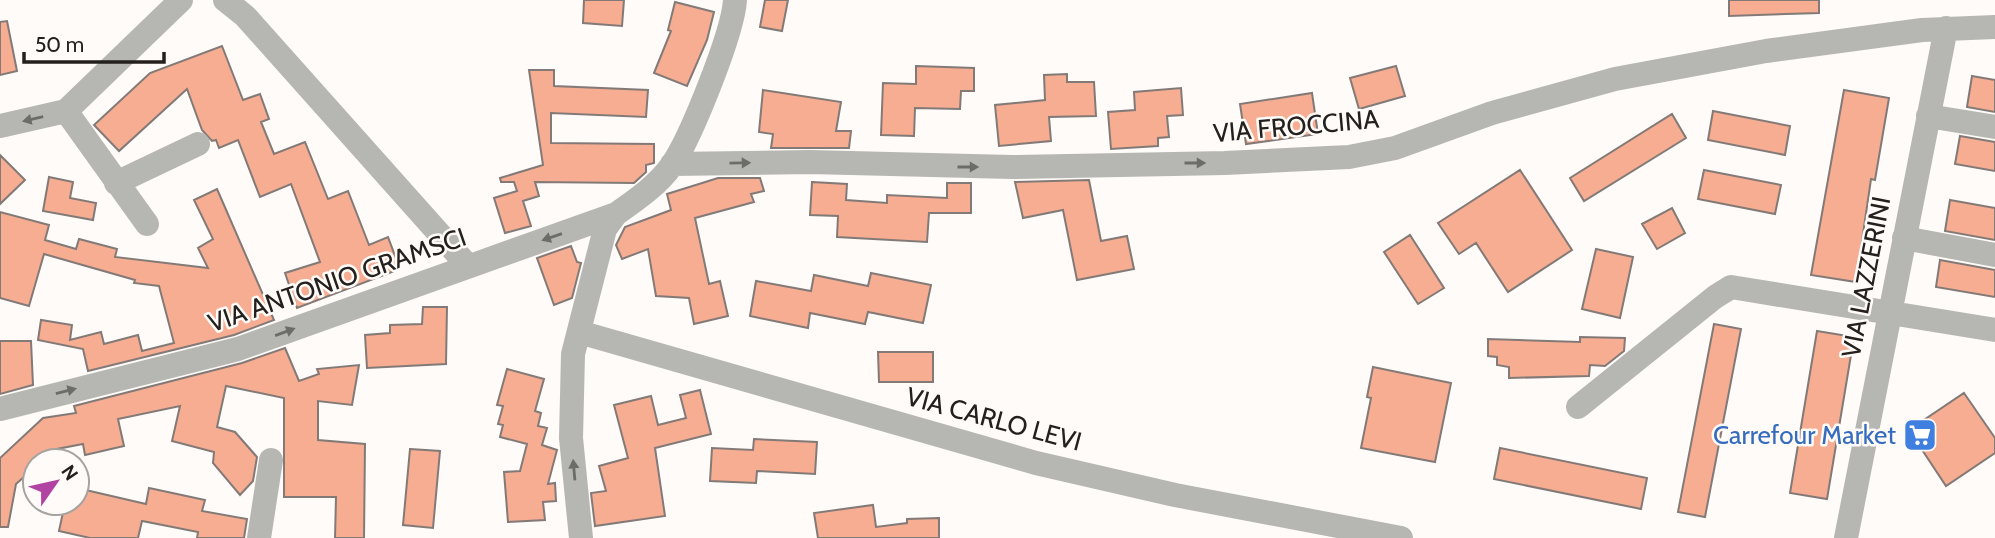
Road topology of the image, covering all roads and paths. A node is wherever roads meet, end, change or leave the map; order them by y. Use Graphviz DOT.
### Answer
graph roads {
  1 [pos="181,0"];
  2 [pos="225,0"];
  3 [pos="735,0"];
  4 [pos="1995,27"];
  5 [pos="1946,29"];
  6 [pos="66,111"];
  7 [pos="1928,116"];
  8 [pos="0,126"];
  9 [pos="1995,127"];
  10 [pos="198,144"];
  11 [pos="672,164"];
  12 [pos="116,183"];
  13 [pos="616,214"];
  14 [pos="147,224"];
  15 [pos="1904,238"];
  16 [pos="1995,255"];
  17 [pos="468,266"];
  18 [pos="1889,311"];
  19 [pos="1995,330"];
  20 [pos="579,332"];
  21 [pos="1578,407"];
  22 [pos="0,409"];
  23 [pos="271,460"];
  24 [pos="259,538"];
  25 [pos="581,538"];
  26 [pos="1401,538"];
  27 [pos="1846,538"];
  1 -- 6 [label="street"];
  2 -- 17 [label="street"];
  3 -- 11 [label="street, VIA ANTONIO GRAMSCI"];
  4 -- 5 [label="street, VIA FROCCINA"];
  5 -- 7 [label="street, VIA LAZZERINI"];
  11 -- 5 [label="street, VIA FROCCINA, one-way"];
  6 -- 8 [label="street, one-way"];
  6 -- 12 [label="street"];
  7 -- 9 [label="street"];
  7 -- 15 [label="street, VIA LAZZERINI"];
  10 -- 12 [label="street"];
  11 -- 13 [label="street, VIA ANTONIO GRAMSCI"];
  12 -- 14 [label="street"];
  13 -- 17 [label="street, VIA ANTONIO GRAMSCI, one-way"];
  13 -- 20 [label="street"];
  15 -- 16 [label="street"];
  15 -- 18 [label="street, VIA LAZZERINI"];
  22 -- 17 [label="street, VIA ANTONIO GRAMSCI, one-way"];
  18 -- 19 [label="street"];
  18 -- 21 [label="street"];
  18 -- 27 [label="street, VIA LAZZERINI"];
  25 -- 20 [label="street, one-way"];
  20 -- 26 [label="street, VIA CARLO LEVI"];
  23 -- 24 [label="street"];
}
